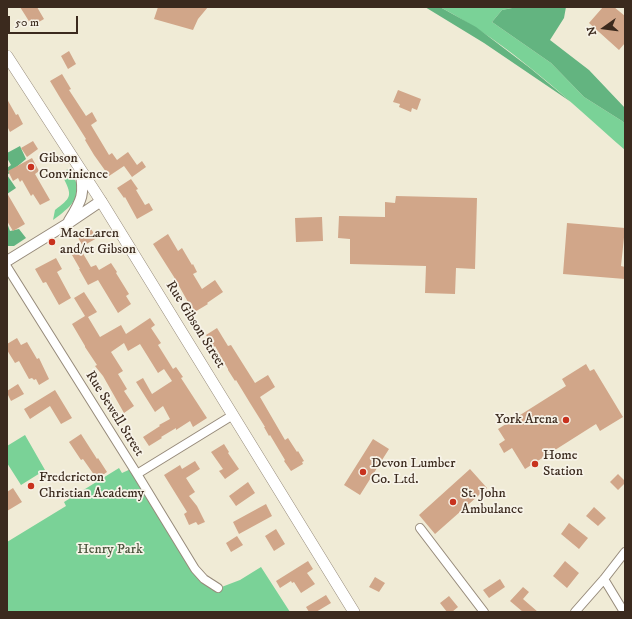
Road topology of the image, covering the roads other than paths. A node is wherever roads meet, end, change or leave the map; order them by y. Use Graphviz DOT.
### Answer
graph roads {
  1 [pos="7,56"];
  2 [pos="79,167"];
  3 [pos="100,201"];
  4 [pos="67,224"];
  5 [pos="7,261"];
  6 [pos="7,267"];
  7 [pos="233,415"];
  8 [pos="137,474"];
  9 [pos="420,528"];
  10 [pos="625,552"];
  11 [pos="604,579"];
  12 [pos="218,588"];
  13 [pos="354,612"];
  14 [pos="484,612"];
  15 [pos="576,612"];
  16 [pos="624,612"];
  1 -- 2 [label="main road, Rue Gibson Street"];
  2 -- 3 [label="main road, Rue Gibson Street"];
  2 -- 4 [label="street"];
  3 -- 4 [label="street"];
  3 -- 7 [label="main road, Rue Gibson Street"];
  4 -- 5 [label="street"];
  6 -- 8 [label="street, Rue Sewell Street"];
  7 -- 8 [label="street"];
  7 -- 13 [label="main road, Rue Gibson Street"];
  8 -- 12 [label="street, Rue Sewell Street"];
  9 -- 14 [label="street"];
  10 -- 11 [label="street"];
  11 -- 15 [label="street"];
  11 -- 16 [label="street"];
}
